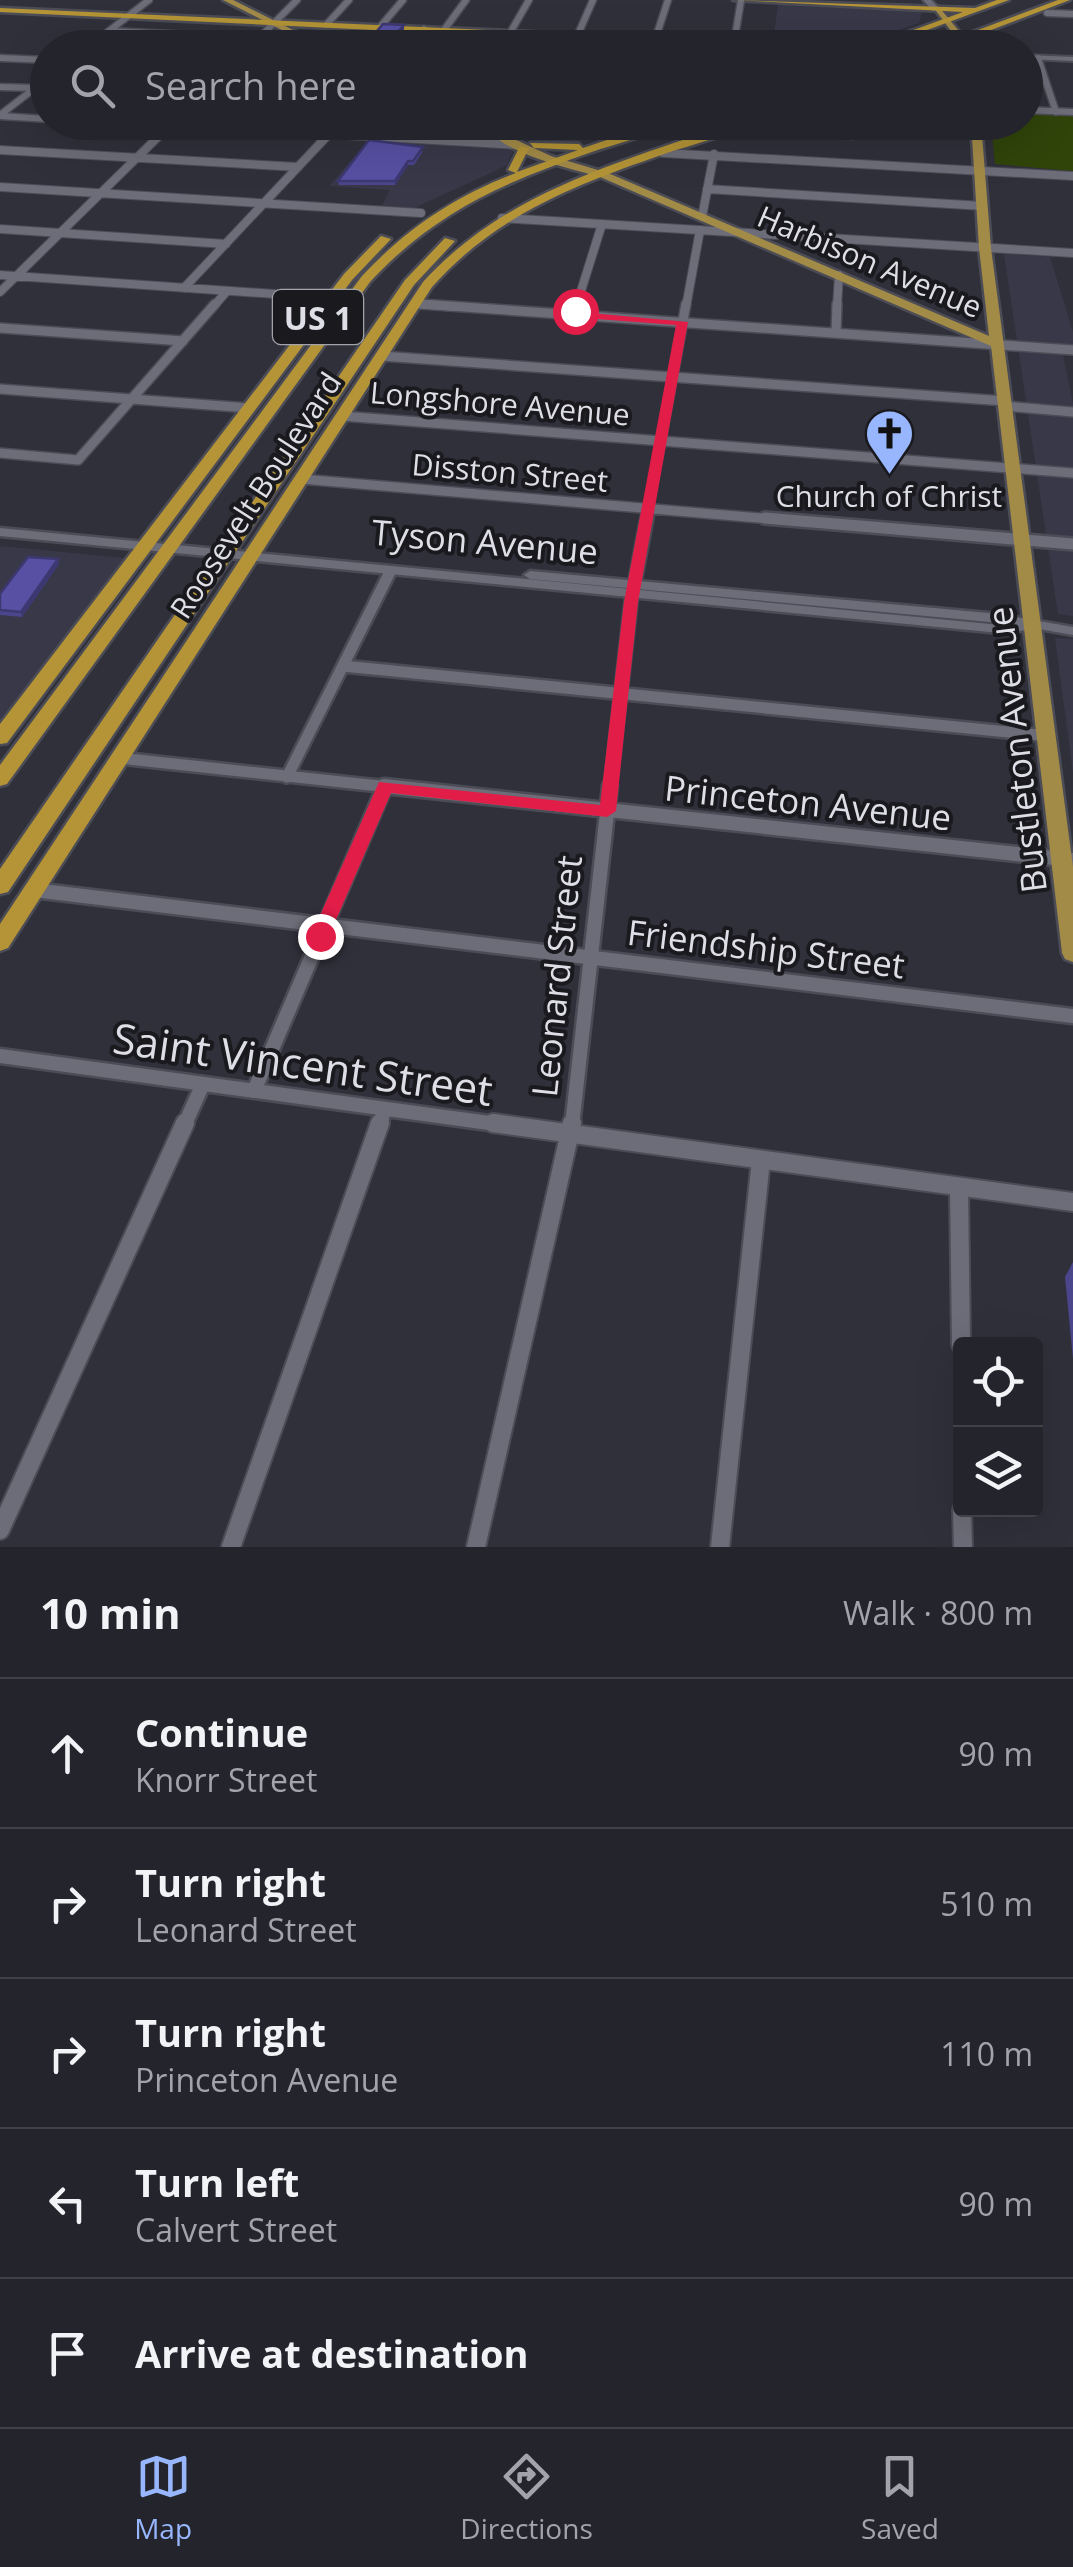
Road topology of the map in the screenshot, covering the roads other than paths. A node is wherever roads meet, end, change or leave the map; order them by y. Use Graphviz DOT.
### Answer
graph roads {
  1 [pos="149,0"];
  2 [pos="227,0"];
  3 [pos="297,0"];
  4 [pos="349,0"];
  5 [pos="402,0"];
  6 [pos="466,0"];
  7 [pos="529,0"];
  8 [pos="593,0"];
  9 [pos="668,0"];
  10 [pos="740,0"];
  11 [pos="927,0"];
  12 [pos="1005,0"];
  13 [pos="1022,0"];
  14 [pos="1066,0"];
  15 [pos="1073,4"];
  16 [pos="936,8"];
  17 [pos="0,10"];
  18 [pos="975,10"];
  19 [pos="1047,13"];
  20 [pos="1073,14"];
  21 [pos="129,16"];
  22 [pos="274,22"];
  23 [pos="949,23"];
  24 [pos="326,25"];
  25 [pos="380,27"];
  26 [pos="424,29"];
  27 [pos="110,30"];
  28 [pos="266,30"];
  29 [pos="290,30"];
  30 [pos="444,30"];
  31 [pos="512,30"];
  32 [pos="580,30"];
  33 [pos="659,30"];
  34 [pos="736,30"];
  35 [pos="926,30"];
  36 [pos="932,30"];
  37 [pos="955,30"];
  38 [pos="996,30"];
  39 [pos="1001,30"];
  40 [pos="0,58"];
  41 [pos="1043,58"];
  42 [pos="30,59"];
  43 [pos="1073,60"];
  44 [pos="1043,73"];
  45 [pos="0,87"];
  46 [pos="30,88"];
  47 [pos="30,92"];
  48 [pos="1043,111"];
  49 [pos="1056,112"];
  50 [pos="1073,112"];
  51 [pos="0,115"];
  52 [pos="30,118"];
  53 [pos="155,140"];
  54 [pos="323,140"];
  55 [pos="427,140"];
  56 [pos="514,140"];
  57 [pos="600,140"];
  58 [pos="613,140"];
  59 [pos="690,140"];
  60 [pos="694,140"];
  61 [pos="977,140"];
  62 [pos="525,146"];
  63 [pos="579,147"];
  64 [pos="0,150"];
  65 [pos="663,153"];
  66 [pos="714,156"];
  67 [pos="136,158"];
  68 [pos="556,158"];
  69 [pos="298,167"];
  70 [pos="514,170"];
  71 [pos="980,171"];
  72 [pos="596,175"];
  73 [pos="1072,178"];
  74 [pos="0,187"];
  75 [pos="707,189"];
  76 [pos="100,193"];
  77 [pos="264,204"];
  78 [pos="983,206"];
  79 [pos="421,213"];
  80 [pos="502,218"];
  81 [pos="701,223"];
  82 [pos="602,224"];
  83 [pos="0,229"];
  84 [pos="721,232"];
  85 [pos="60,233"];
  86 [pos="740,233"];
  87 [pos="226,244"];
  88 [pos="984,248"];
  89 [pos="1073,253"];
  90 [pos="0,275"];
  91 [pos="16,276"];
  92 [pos="839,278"];
  93 [pos="184,288"];
  94 [pos="228,291"];
  95 [pos="0,292"];
  96 [pos="332,298"];
  97 [pos="414,304"];
  98 [pos="574,315"];
  99 [pos="682,322"];
  100 [pos="0,328"];
  101 [pos="836,333"];
  102 [pos="184,341"];
  103 [pos="997,344"];
  104 [pos="1073,350"];
  105 [pos="381,356"];
  106 [pos="671,377"];
  107 [pos="0,388"];
  108 [pos="132,399"];
  109 [pos="1005,404"];
  110 [pos="249,408"];
  111 [pos="1073,412"];
  112 [pos="342,416"];
  113 [pos="660,441"];
  114 [pos="0,453"];
  115 [pos="1012,468"];
  116 [pos="1073,473"];
  117 [pos="301,479"];
  118 [pos="649,508"];
  119 [pos="0,532"];
  120 [pos="1022,540"];
  121 [pos="1073,544"];
  122 [pos="145,546"];
  123 [pos="169,548"];
  124 [pos="228,553"];
  125 [pos="252,554"];
  126 [pos="432,571"];
  127 [pos="390,572"];
  128 [pos="633,590"];
  129 [pos="1034,627"];
  130 [pos="1073,630"];
  131 [pos="170,638"];
  132 [pos="342,666"];
  133 [pos="620,693"];
  134 [pos="1048,736"];
  135 [pos="0,738"];
  136 [pos="120,758"];
  137 [pos="287,777"];
  138 [pos="0,779"];
  139 [pos="385,786"];
  140 [pos="607,811"];
  141 [pos="1068,860"];
  142 [pos="0,886"];
  143 [pos="34,890"];
  144 [pos="326,924"];
  145 [pos="0,942"];
  146 [pos="1073,953"];
  147 [pos="592,957"];
  148 [pos="1073,1016"];
  149 [pos="0,1056"];
  150 [pos="203,1084"];
  151 [pos="254,1091"];
  152 [pos="385,1109"];
  153 [pos="571,1135"];
  154 [pos="761,1160"];
  155 [pos="959,1187"];
  156 [pos="1073,1202"];
  157 [pos="961,1337"];
  158 [pos="962,1517"];
  159 [pos="0,1530"];
  160 [pos="231,1547"];
  161 [pos="476,1547"];
  162 [pos="720,1547"];
  163 [pos="963,1547"];
  1 -- 21 [label="street"];
  2 -- 22 [label="main road"];
  3 -- 22 [label="street"];
  4 -- 24 [label="street"];
  5 -- 25 [label="street"];
  6 -- 30 [label="street"];
  7 -- 31 [label="street"];
  8 -- 32 [label="street"];
  9 -- 33 [label="street"];
  10 -- 16 [label="highway"];
  10 -- 34 [label="street"];
  11 -- 16 [label="main road"];
  12 -- 18 [label="highway"];
  13 -- 23 [label="highway"];
  14 -- 38 [label="highway"];
  15 -- 19 [label="highway"];
  16 -- 18 [label="highway"];
  16 -- 23 [label="main road"];
  17 -- 21 [label="highway"];
  18 -- 23 [label="highway"];
  19 -- 20 [label="street"];
  19 -- 39 [label="highway"];
  21 -- 22 [label="highway"];
  21 -- 27 [label="street"];
  22 -- 24 [label="highway"];
  22 -- 28 [label="street"];
  22 -- 29 [label="main road"];
  23 -- 35 [label="highway"];
  23 -- 36 [label="highway"];
  23 -- 37 [label="main road"];
  24 -- 25 [label="highway"];
  25 -- 26 [label="highway"];
  26 -- 30 [label="highway"];
  40 -- 42 [label="street"];
  41 -- 43 [label="main road"];
  44 -- 49 [label="street"];
  45 -- 46 [label="street"];
  47 -- 51 [label="street"];
  48 -- 49 [label="street"];
  49 -- 50 [label="street"];
  51 -- 52 [label="street"];
  53 -- 67 [label="street"];
  54 -- 69 [label="street"];
  55 -- 62 [label="street"];
  56 -- 62 [label="main road, Harbison Avenue"];
  57 -- 63 [label="highway, Roosevelt Boulevard / US 1"];
  58 -- 68 [label="highway, Roosevelt Boulevard / US 1"];
  59 -- 72 [label="highway, Roosevelt Boulevard / US 1"];
  60 -- 65 [label="highway, Roosevelt Boulevard / US 1"];
  61 -- 71 [label="main road, Bustleton Avenue"];
  62 -- 63 [label="highway"];
  62 -- 68 [label="main road, Harbison Avenue"];
  62 -- 70 [label="highway"];
  63 -- 68 [label="highway, Roosevelt Boulevard / US 1"];
  64 -- 67 [label="street"];
  65 -- 66 [label="street"];
  65 -- 72 [label="highway, Roosevelt Boulevard / US 1"];
  66 -- 71 [label="street"];
  66 -- 75 [label="street, Leonard Street"];
  67 -- 69 [label="street"];
  67 -- 76 [label="street"];
  68 -- 70 [label="highway, Roosevelt Boulevard / US 1"];
  68 -- 72 [label="main road, Harbison Avenue"];
  68 -- 123 [label="highway, Roosevelt Boulevard / US 1"];
  69 -- 77 [label="street"];
  70 -- 79 [label="highway, Roosevelt Boulevard / US 1"];
  71 -- 73 [label="street"];
  71 -- 78 [label="main road, Bustleton Avenue"];
  72 -- 80 [label="highway, Roosevelt Boulevard / US 1"];
  72 -- 81 [label="main road, Harbison Avenue"];
  72 -- 84 [label="main road, Harbison Avenue"];
  72 -- 124 [label="highway, Roosevelt Boulevard / US 1"];
  74 -- 76 [label="street"];
  75 -- 78 [label="street"];
  75 -- 81 [label="street, Leonard Street"];
  76 -- 77 [label="street"];
  76 -- 85 [label="street"];
  77 -- 79 [label="street"];
  77 -- 87 [label="street"];
  78 -- 88 [label="main road, Bustleton Avenue"];
  79 -- 96 [label="highway, Roosevelt Boulevard / US 1"];
  80 -- 82 [label="street"];
  80 -- 97 [label="highway, Roosevelt Boulevard / US 1"];
  81 -- 82 [label="street"];
  81 -- 84 [label="street"];
  81 -- 86 [label="main road, Harbison Avenue"];
  81 -- 99 [label="street, Leonard Street"];
  82 -- 98 [label="street"];
  83 -- 85 [label="street"];
  84 -- 86 [label="street"];
  84 -- 92 [label="main road, Harbison Avenue"];
  85 -- 87 [label="street"];
  85 -- 91 [label="street"];
  86 -- 88 [label="street"];
  86 -- 92 [label="main road, Harbison Avenue"];
  87 -- 93 [label="street"];
  88 -- 89 [label="street"];
  88 -- 103 [label="main road, Bustleton Avenue"];
  90 -- 91 [label="street"];
  91 -- 93 [label="street"];
  91 -- 95 [label="street"];
  92 -- 101 [label="street"];
  92 -- 103 [label="main road, Harbison Avenue"];
  93 -- 94 [label="street"];
  94 -- 96 [label="street"];
  94 -- 102 [label="street"];
  96 -- 110 [label="highway, Roosevelt Boulevard / US 1"];
  97 -- 98 [label="street"];
  97 -- 105 [label="highway, Roosevelt Boulevard / US 1"];
  98 -- 99 [label="street"];
  99 -- 101 [label="street"];
  99 -- 106 [label="street, Leonard Street"];
  100 -- 102 [label="street"];
  101 -- 103 [label="street"];
  102 -- 108 [label="street"];
  103 -- 104 [label="street"];
  103 -- 109 [label="main road, Bustleton Avenue"];
  105 -- 106 [label="street"];
  105 -- 112 [label="highway, Roosevelt Boulevard / US 1"];
  106 -- 109 [label="street"];
  106 -- 113 [label="street, Leonard Street"];
  107 -- 108 [label="street"];
  108 -- 110 [label="street"];
  108 -- 114 [label="street"];
  109 -- 111 [label="street"];
  109 -- 115 [label="main road, Bustleton Avenue"];
  110 -- 122 [label="highway, Roosevelt Boulevard / US 1"];
  112 -- 113 [label="street, Longshore Avenue"];
  112 -- 117 [label="highway, Roosevelt Boulevard / US 1"];
  113 -- 115 [label="street, Longshore Avenue"];
  113 -- 118 [label="street, Leonard Street"];
  115 -- 116 [label="street, Longshore Avenue"];
  115 -- 120 [label="main road, Bustleton Avenue"];
  117 -- 118 [label="street, Disston Street"];
  117 -- 125 [label="highway, Roosevelt Boulevard / US 1"];
  118 -- 120 [label="street, Disston Street"];
  118 -- 128 [label="street, Leonard Street"];
  119 -- 122 [label="street, Tyson Avenue"];
  120 -- 121 [label="street, Disston Street"];
  120 -- 129 [label="main road, Bustleton Avenue"];
  122 -- 123 [label="street, Tyson Avenue"];
  122 -- 135 [label="highway, Roosevelt Boulevard / US 1"];
  123 -- 124 [label="street, Tyson Avenue"];
  123 -- 138 [label="highway, Roosevelt Boulevard / US 1"];
  124 -- 125 [label="street, Tyson Avenue"];
  124 -- 131 [label="highway, Roosevelt Boulevard / US 1"];
  125 -- 126 [label="street, Tyson Avenue"];
  125 -- 127 [label="street, Tyson Avenue"];
  125 -- 136 [label="highway, Roosevelt Boulevard / US 1"];
  126 -- 127 [label="street, Tyson Avenue"];
  126 -- 128 [label="street, Tyson Avenue"];
  127 -- 132 [label="street"];
  128 -- 129 [label="street, Tyson Avenue"];
  128 -- 133 [label="street, Leonard Street"];
  129 -- 130 [label="street, Tyson Avenue"];
  129 -- 134 [label="main road, Bustleton Avenue"];
  131 -- 136 [label="highway"];
  131 -- 142 [label="highway, Roosevelt Boulevard / US 1"];
  132 -- 133 [label="street"];
  132 -- 137 [label="street"];
  133 -- 134 [label="street"];
  133 -- 140 [label="street, Leonard Street"];
  134 -- 141 [label="main road, Bustleton Avenue"];
  136 -- 137 [label="street, Princeton Avenue"];
  136 -- 143 [label="highway, Roosevelt Boulevard / US 1"];
  137 -- 139 [label="street, Princeton Avenue"];
  139 -- 140 [label="street, Princeton Avenue"];
  139 -- 144 [label="street"];
  140 -- 141 [label="street, Princeton Avenue"];
  140 -- 147 [label="street, Leonard Street"];
  141 -- 146 [label="main road, Bustleton Avenue"];
  143 -- 144 [label="street, Friendship Street"];
  143 -- 145 [label="highway, Roosevelt Boulevard / US 1"];
  144 -- 147 [label="street, Friendship Street"];
  144 -- 151 [label="street"];
  147 -- 148 [label="street, Friendship Street"];
  147 -- 153 [label="street, Leonard Street"];
  149 -- 150 [label="street, Saint Vincent Street"];
  150 -- 151 [label="street, Saint Vincent Street"];
  150 -- 159 [label="street"];
  151 -- 152 [label="street, Saint Vincent Street"];
  152 -- 153 [label="street, Saint Vincent Street"];
  152 -- 160 [label="street"];
  153 -- 154 [label="street, Saint Vincent Street"];
  153 -- 161 [label="street, Leonard Street"];
  154 -- 155 [label="street, Saint Vincent Street"];
  154 -- 162 [label="street"];
  155 -- 156 [label="street, Saint Vincent Street"];
  155 -- 157 [label="street"];
  158 -- 163 [label="street"];
}
